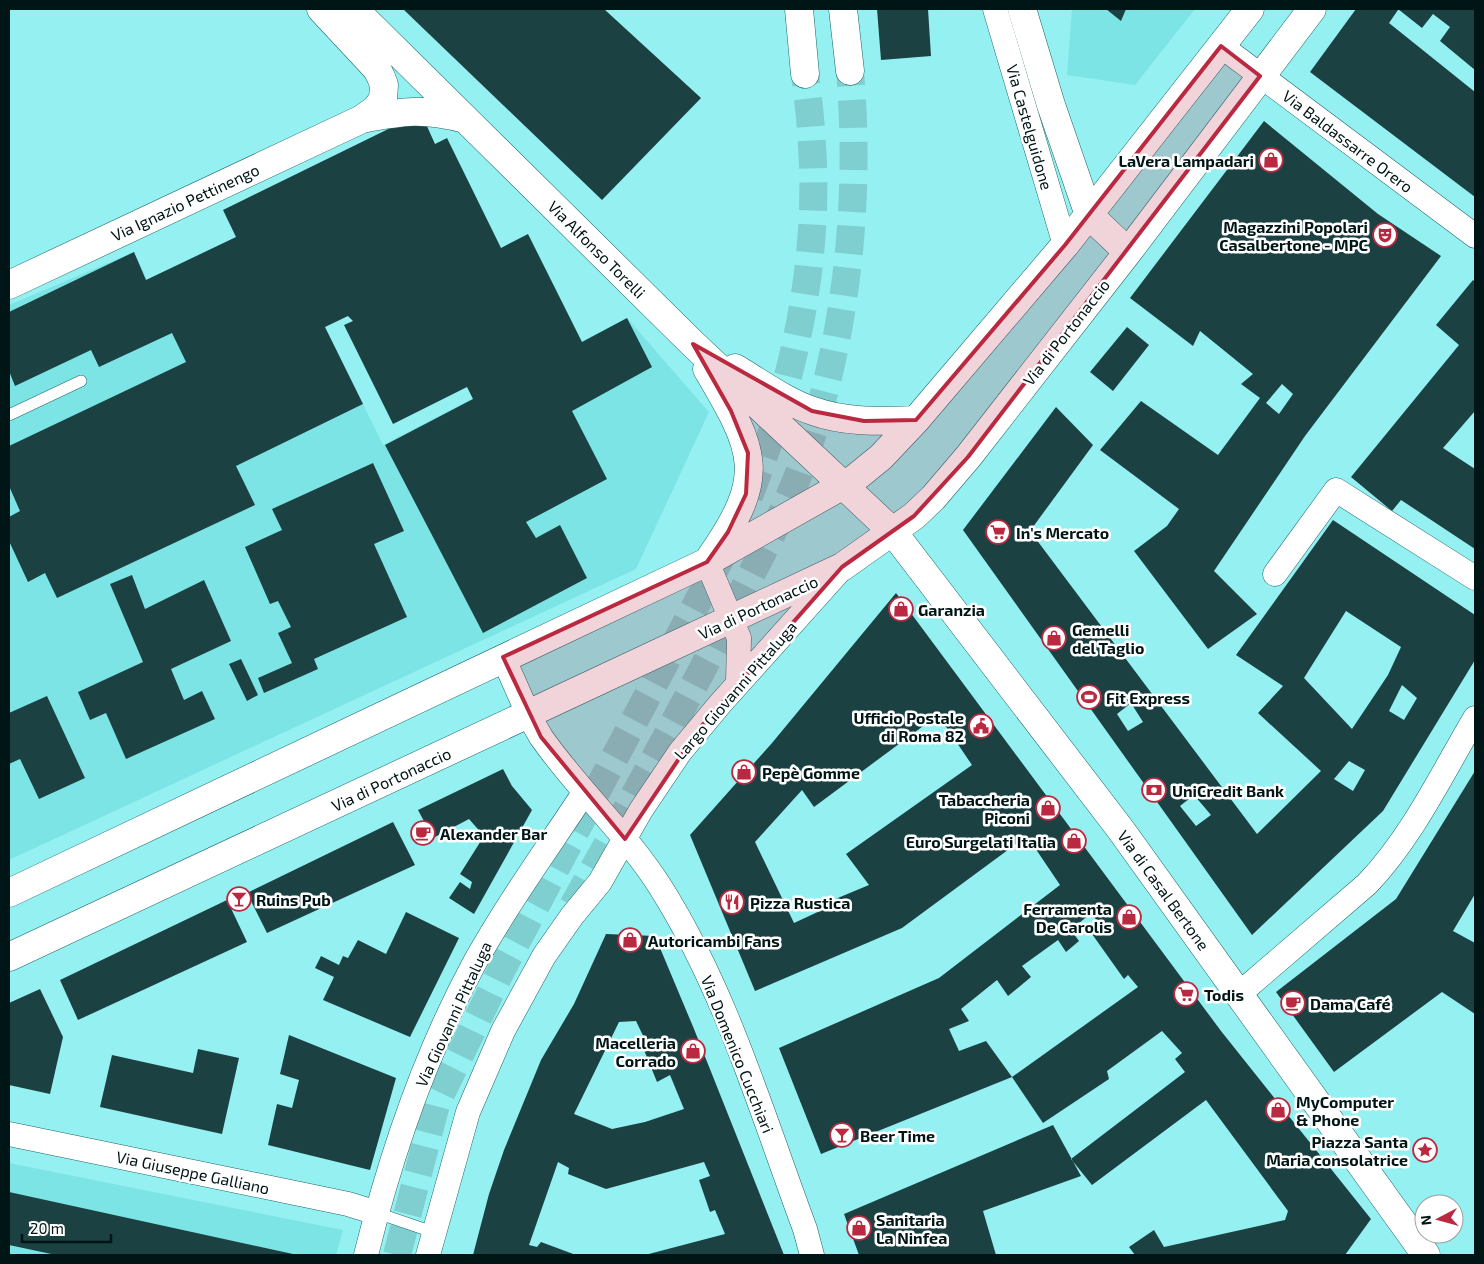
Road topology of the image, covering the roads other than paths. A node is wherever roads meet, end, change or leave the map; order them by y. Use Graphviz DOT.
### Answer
graph roads {
  1 [pos="320,9"];
  2 [pos="354,9"];
  3 [pos="799,9"];
  4 [pos="843,9"];
  5 [pos="995,9"];
  6 [pos="1250,9"];
  7 [pos="1312,9"];
  8 [pos="1023,10"];
  9 [pos="1221,46"];
  10 [pos="850,71"];
  11 [pos="805,74"];
  12 [pos="1260,76"];
  13 [pos="362,119"];
  14 [pos="465,119"];
  15 [pos="1089,215"];
  16 [pos="1475,236"];
  17 [pos="1065,245"];
  18 [pos="1128,252"];
  19 [pos="9,285"];
  20 [pos="693,344"];
  21 [pos="81,381"];
  22 [pos="9,415"];
  23 [pos="916,420"];
  24 [pos="844,486"];
  25 [pos="893,532"];
  26 [pos="707,562"];
  27 [pos="842,567"];
  28 [pos="1276,574"];
  29 [pos="1475,578"];
  30 [pos="732,619"];
  31 [pos="504,657"];
  32 [pos="738,684"];
  33 [pos="529,716"];
  34 [pos="1475,718"];
  35 [pos="584,793"];
  36 [pos="625,839"];
  37 [pos="9,893"];
  38 [pos="9,957"];
  39 [pos="1239,994"];
  40 [pos="9,1134"];
  41 [pos="377,1213"];
  42 [pos="433,1232"];
  43 [pos="366,1255"];
  44 [pos="428,1255"];
  45 [pos="812,1255"];
  46 [pos="1426,1255"];
  1 -- 13 [label="main road, Via Ignazio Pettinengo"];
  2 -- 14 [label="main road, Via Alfonso Torelli"];
  3 -- 11 [label="main road"];
  4 -- 10 [label="main road"];
  5 -- 17 [label="street, Via Castelguidone"];
  6 -- 9 [label="main road"];
  7 -- 12 [label="main road, Via di Portonaccio"];
  8 -- 15 [label="main road"];
  9 -- 12 [label="street, Via Baldassarre Orero"];
  9 -- 15 [label="main road"];
  12 -- 16 [label="street, Via Baldassarre Orero"];
  12 -- 18 [label="main road, Via di Portonaccio"];
  13 -- 14 [label="main road, Via Ignazio Pettinengo"];
  13 -- 19 [label="main road, Via Ignazio Pettinengo"];
  14 -- 20 [label="main road, Via Alfonso Torelli"];
  15 -- 17 [label="main road"];
  15 -- 18 [label="main road"];
  17 -- 23 [label="main road"];
  18 -- 25 [label="main road, Via di Portonaccio"];
  20 -- 23 [label="main road"];
  20 -- 24 [label="main road, Via Alfonso Torelli"];
  20 -- 26 [label="main road"];
  21 -- 22 [label="lane"];
  23 -- 24 [label="main road"];
  24 -- 25 [label="main road, Via di Casal Bertone"];
  24 -- 26 [label="main road"];
  25 -- 27 [label="main road, Via di Portonaccio"];
  25 -- 39 [label="main road, Via di Casal Bertone"];
  26 -- 30 [label="street"];
  26 -- 31 [label="main road"];
  27 -- 30 [label="main road, Via di Portonaccio"];
  27 -- 32 [label="street, Largo Giovanni Pittaluga"];
  28 -- 29 [label="street"];
  30 -- 32 [label="street"];
  30 -- 33 [label="main road, Via di Portonaccio"];
  31 -- 33 [label="street"];
  31 -- 37 [label="main road"];
  32 -- 36 [label="street, Largo Giovanni Pittaluga"];
  33 -- 35 [label="street"];
  33 -- 38 [label="main road, Via di Portonaccio"];
  34 -- 39 [label="street"];
  35 -- 36 [label="street"];
  35 -- 41 [label="street, Via Giovanni Pittaluga"];
  36 -- 42 [label="street"];
  36 -- 45 [label="street, Via Domenico Cucchiari"];
  39 -- 46 [label="main road, Via di Casal Bertone"];
  40 -- 41 [label="street, Via Giuseppe Galliano"];
  41 -- 42 [label="lane"];
  41 -- 43 [label="street, Via Giovanni Pittaluga"];
  42 -- 44 [label="street"];
}
